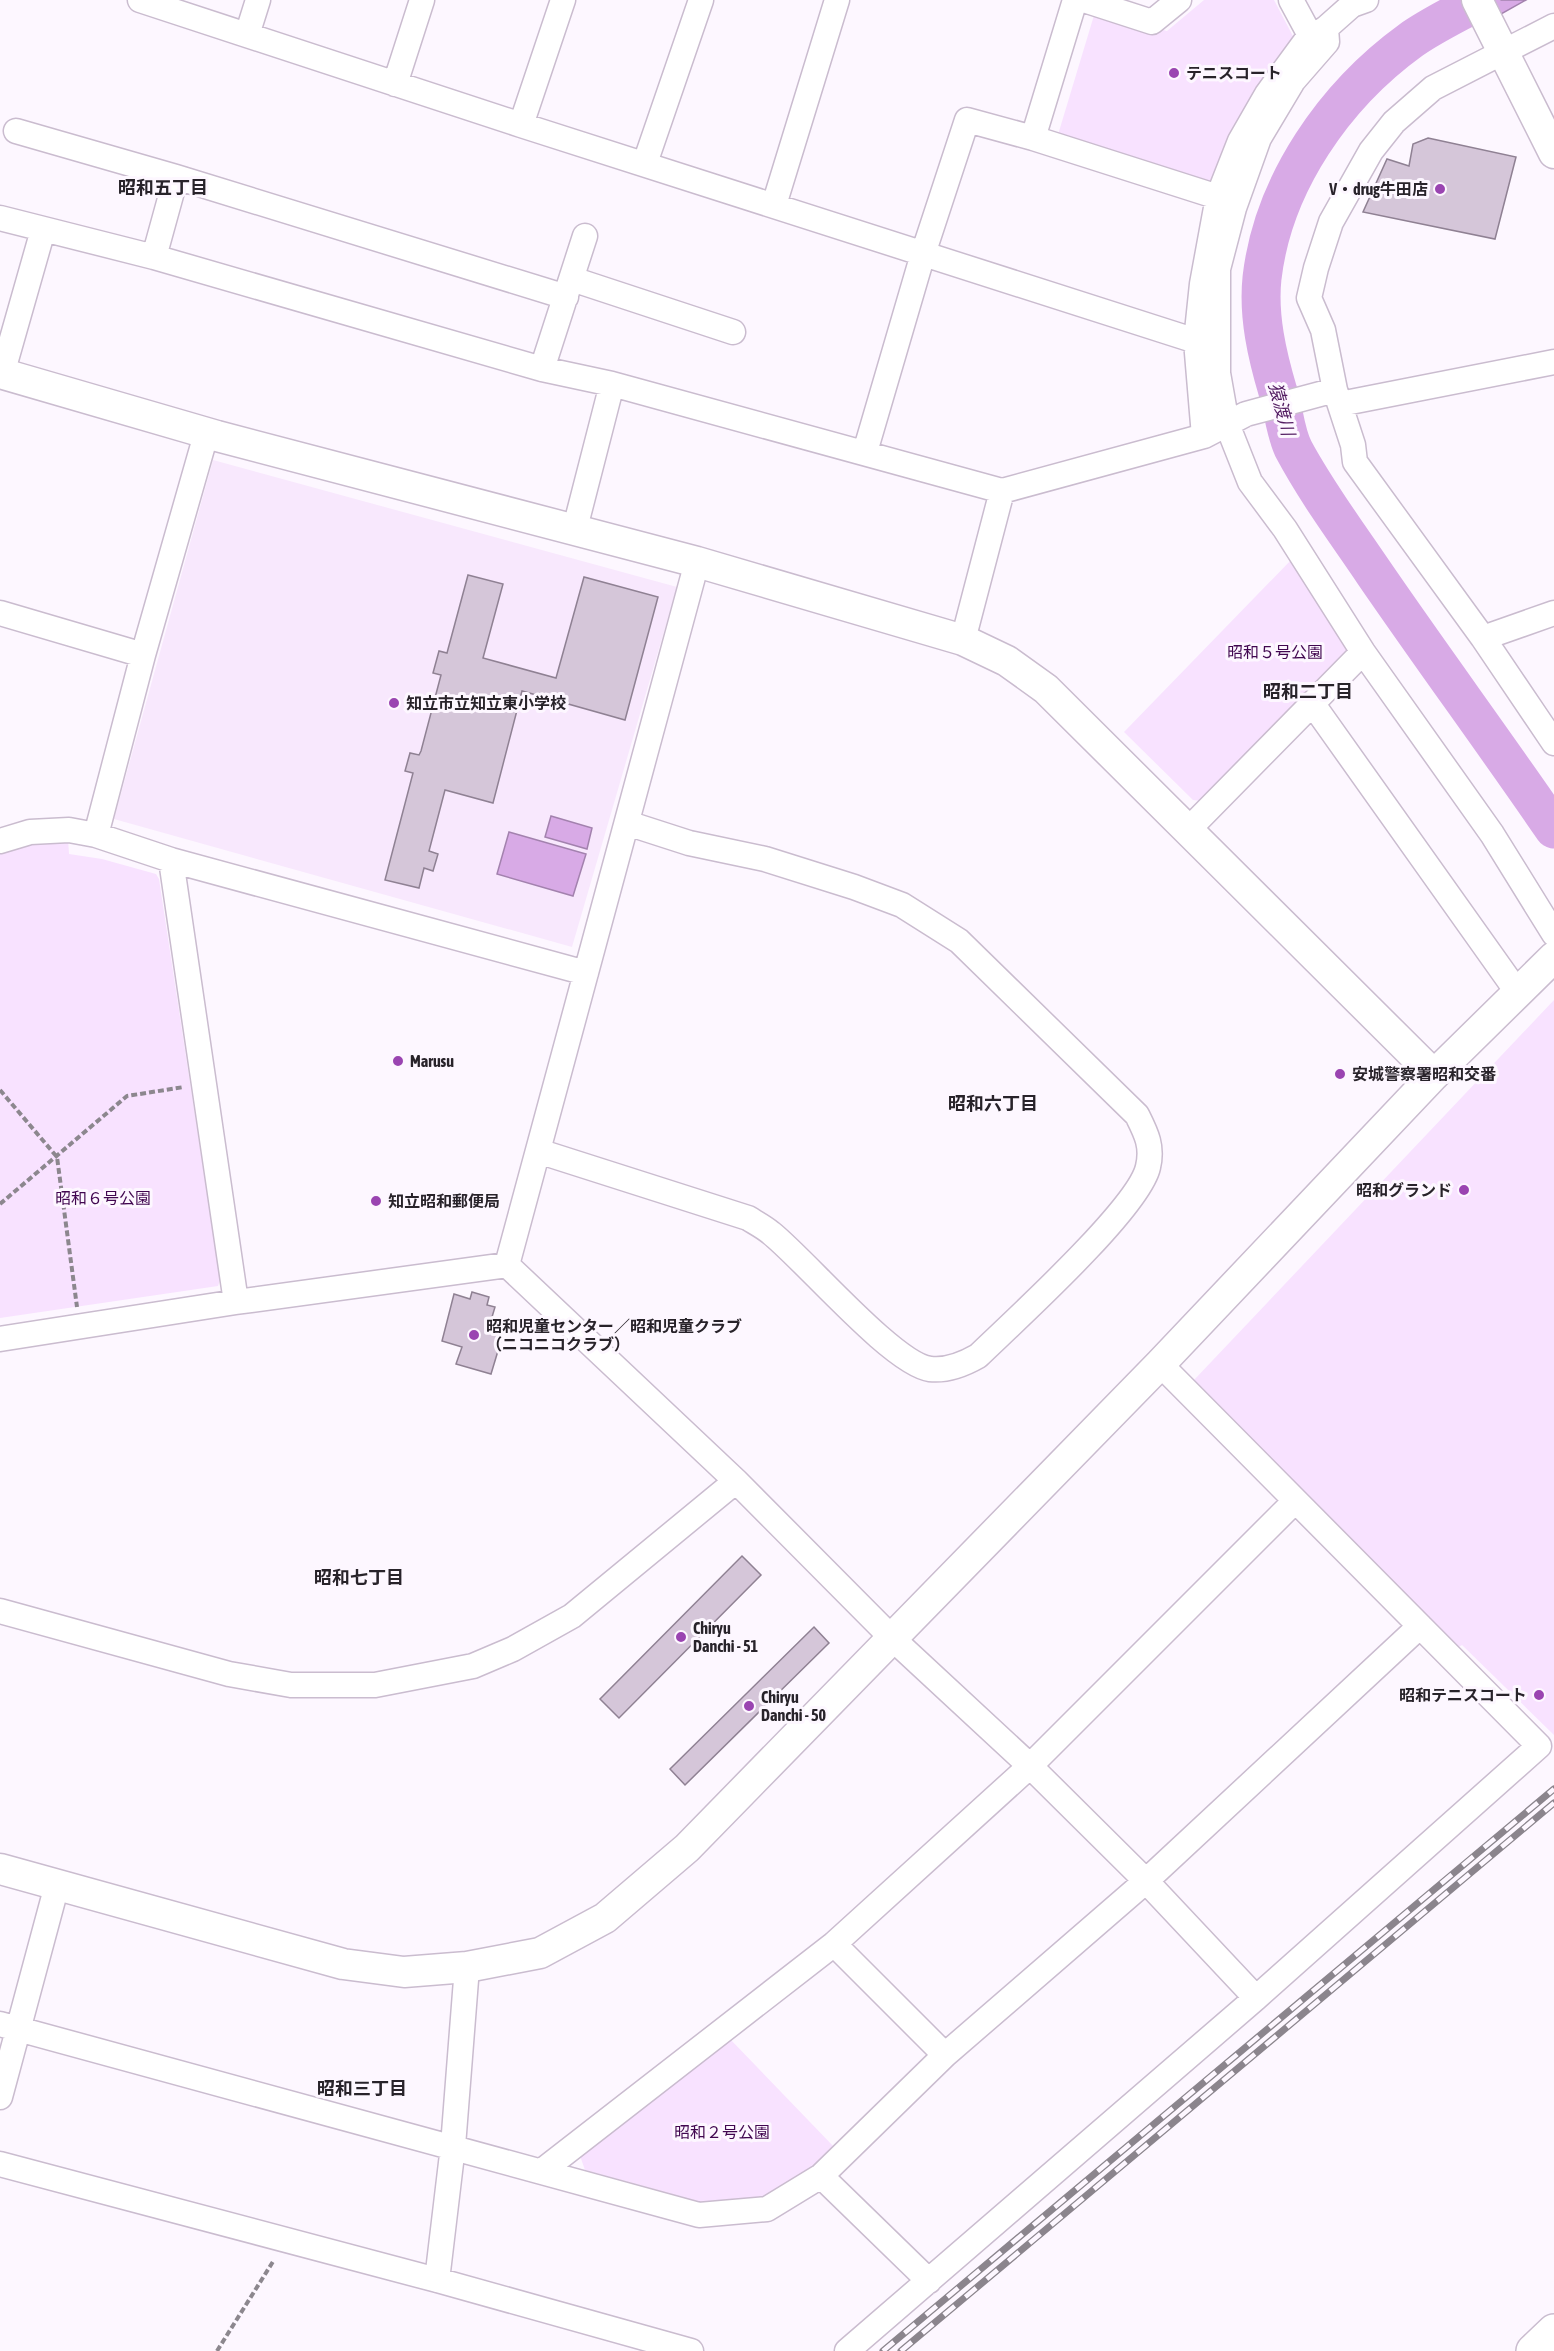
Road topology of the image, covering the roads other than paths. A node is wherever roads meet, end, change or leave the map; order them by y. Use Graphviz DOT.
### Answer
graph roads {
  1 [pos="140,0"];
  2 [pos="258,0"];
  3 [pos="422,0"];
  4 [pos="563,0"];
  5 [pos="701,0"];
  6 [pos="837,0"];
  7 [pos="1076,0"];
  8 [pos="1084,0"];
  9 [pos="1179,0"];
  10 [pos="1291,0"];
  11 [pos="1365,0"];
  12 [pos="1477,0"];
  13 [pos="1554,26"];
  14 [pos="1319,33"];
  15 [pos="247,35"];
  16 [pos="1501,46"];
  17 [pos="395,84"];
  18 [pos="521,125"];
  19 [pos="16,131"];
  20 [pos="1033,138"];
  21 [pos="1554,153"];
  22 [pos="645,163"];
  23 [pos="176,177"];
  24 [pos="1218,197"];
  25 [pos="774,205"];
  26 [pos="0,218"];
  27 [pos="43,230"];
  28 [pos="585,236"];
  29 [pos="923,254"];
  30 [pos="154,257"];
  31 [pos="569,288"];
  32 [pos="733,332"];
  33 [pos="1196,341"];
  34 [pos="1554,362"];
  35 [pos="543,369"];
  36 [pos="1,373"];
  37 [pos="612,384"];
  38 [pos="1337,397"];
  39 [pos="1237,419"];
  40 [pos="207,431"];
  41 [pos="1204,436"];
  42 [pos="865,452"];
  43 [pos="1002,491"];
  44 [pos="574,528"];
  45 [pos="697,562"];
  46 [pos="0,613"];
  47 [pos="1554,613"];
  48 [pos="1483,638"];
  49 [pos="963,640"];
  50 [pos="1363,652"];
  51 [pos="143,655"];
  52 [pos="1312,703"];
  53 [pos="1554,743"];
  54 [pos="627,824"];
  55 [pos="1187,831"];
  56 [pos="96,835"];
  57 [pos="0,841"];
  58 [pos="171,860"];
  59 [pos="1554,934"];
  60 [pos="1554,957"];
  61 [pos="586,973"];
  62 [pos="1518,993"];
  63 [pos="1434,1075"];
  64 [pos="538,1151"];
  65 [pos="507,1265"];
  66 [pos="236,1302"];
  67 [pos="0,1339"];
  68 [pos="1160,1364"];
  69 [pos="736,1481"];
  70 [pos="1295,1501"];
  71 [pos="0,1611"];
  72 [pos="1419,1626"];
  73 [pos="893,1639"];
  74 [pos="1030,1766"];
  75 [pos="0,1869"];
  76 [pos="1146,1881"];
  77 [pos="57,1886"];
  78 [pos="834,1944"];
  79 [pos="466,1967"];
  80 [pos="1256,1998"];
  81 [pos="9,2027"];
  82 [pos="945,2055"];
  83 [pos="0,2097"];
  84 [pos="453,2146"];
  85 [pos="0,2164"];
  86 [pos="542,2171"];
  87 [pos="821,2176"];
  88 [pos="437,2280"];
  89 [pos="928,2281"];
  90 [pos="1554,2331"];
  91 [pos="691,2351"];
  92 [pos="847,2351"];
  93 [pos="1533,2351"];
  1 -- 15 [label="street"];
  2 -- 15 [label="street"];
  3 -- 17 [label="street"];
  4 -- 18 [label="street"];
  5 -- 22 [label="street"];
  6 -- 25 [label="street"];
  7 -- 20 [label="street"];
  8 -- 9 [label="street"];
  10 -- 14 [label="street"];
  11 -- 14 [label="street"];
  12 -- 16 [label="street"];
  13 -- 16 [label="street"];
  14 -- 24 [label="street"];
  14 -- 39 [label="street"];
  15 -- 17 [label="street"];
  16 -- 21 [label="street"];
  16 -- 38 [label="street"];
  17 -- 18 [label="street"];
  18 -- 22 [label="street"];
  19 -- 23 [label="street"];
  20 -- 24 [label="street"];
  20 -- 29 [label="street"];
  22 -- 25 [label="street"];
  23 -- 30 [label="street"];
  23 -- 31 [label="street"];
  24 -- 33 [label="street"];
  25 -- 29 [label="street"];
  26 -- 27 [label="street"];
  27 -- 30 [label="street"];
  27 -- 36 [label="street"];
  28 -- 31 [label="street"];
  29 -- 33 [label="street"];
  29 -- 42 [label="street"];
  30 -- 35 [label="street"];
  31 -- 32 [label="street"];
  31 -- 35 [label="street"];
  33 -- 41 [label="street"];
  34 -- 38 [label="street"];
  35 -- 37 [label="street"];
  36 -- 40 [label="street"];
  37 -- 42 [label="street"];
  37 -- 44 [label="street"];
  38 -- 39 [label="street"];
  38 -- 48 [label="street"];
  39 -- 41 [label="street"];
  39 -- 50 [label="street"];
  40 -- 44 [label="street"];
  40 -- 51 [label="street"];
  41 -- 43 [label="street"];
  42 -- 43 [label="street"];
  43 -- 49 [label="street"];
  44 -- 45 [label="street"];
  45 -- 49 [label="street"];
  45 -- 54 [label="street"];
  46 -- 51 [label="street"];
  47 -- 48 [label="street"];
  48 -- 53 [label="street"];
  49 -- 55 [label="street"];
  50 -- 52 [label="street"];
  50 -- 59 [label="street"];
  51 -- 56 [label="street"];
  52 -- 55 [label="street"];
  52 -- 62 [label="street"];
  54 -- 61 [label="street"];
  54 -- 64 [label="street"];
  55 -- 63 [label="street"];
  56 -- 57 [label="street"];
  56 -- 58 [label="street"];
  58 -- 61 [label="street"];
  58 -- 66 [label="street"];
  60 -- 62 [label="street"];
  61 -- 64 [label="street"];
  62 -- 63 [label="street"];
  63 -- 68 [label="street"];
  64 -- 65 [label="street"];
  65 -- 66 [label="street"];
  65 -- 69 [label="street"];
  66 -- 67 [label="street"];
  68 -- 70 [label="street"];
  68 -- 73 [label="street"];
  69 -- 71 [label="street"];
  69 -- 73 [label="street"];
  70 -- 72 [label="street"];
  70 -- 74 [label="street"];
  72 -- 76 [label="street"];
  72 -- 80 [label="street"];
  73 -- 74 [label="street"];
  73 -- 79 [label="street"];
  74 -- 76 [label="street"];
  74 -- 78 [label="street"];
  75 -- 77 [label="street"];
  76 -- 80 [label="street"];
  76 -- 82 [label="street"];
  77 -- 79 [label="street"];
  77 -- 81 [label="street"];
  78 -- 82 [label="street"];
  78 -- 86 [label="street"];
  79 -- 84 [label="street"];
  80 -- 89 [label="street"];
  81 -- 83 [label="street"];
  81 -- 84 [label="street"];
  82 -- 87 [label="street"];
  84 -- 86 [label="street"];
  84 -- 88 [label="street"];
  85 -- 88 [label="street"];
  86 -- 87 [label="street"];
  87 -- 89 [label="street"];
  88 -- 91 [label="street"];
  89 -- 92 [label="street"];
  90 -- 93 [label="highway"];
}
